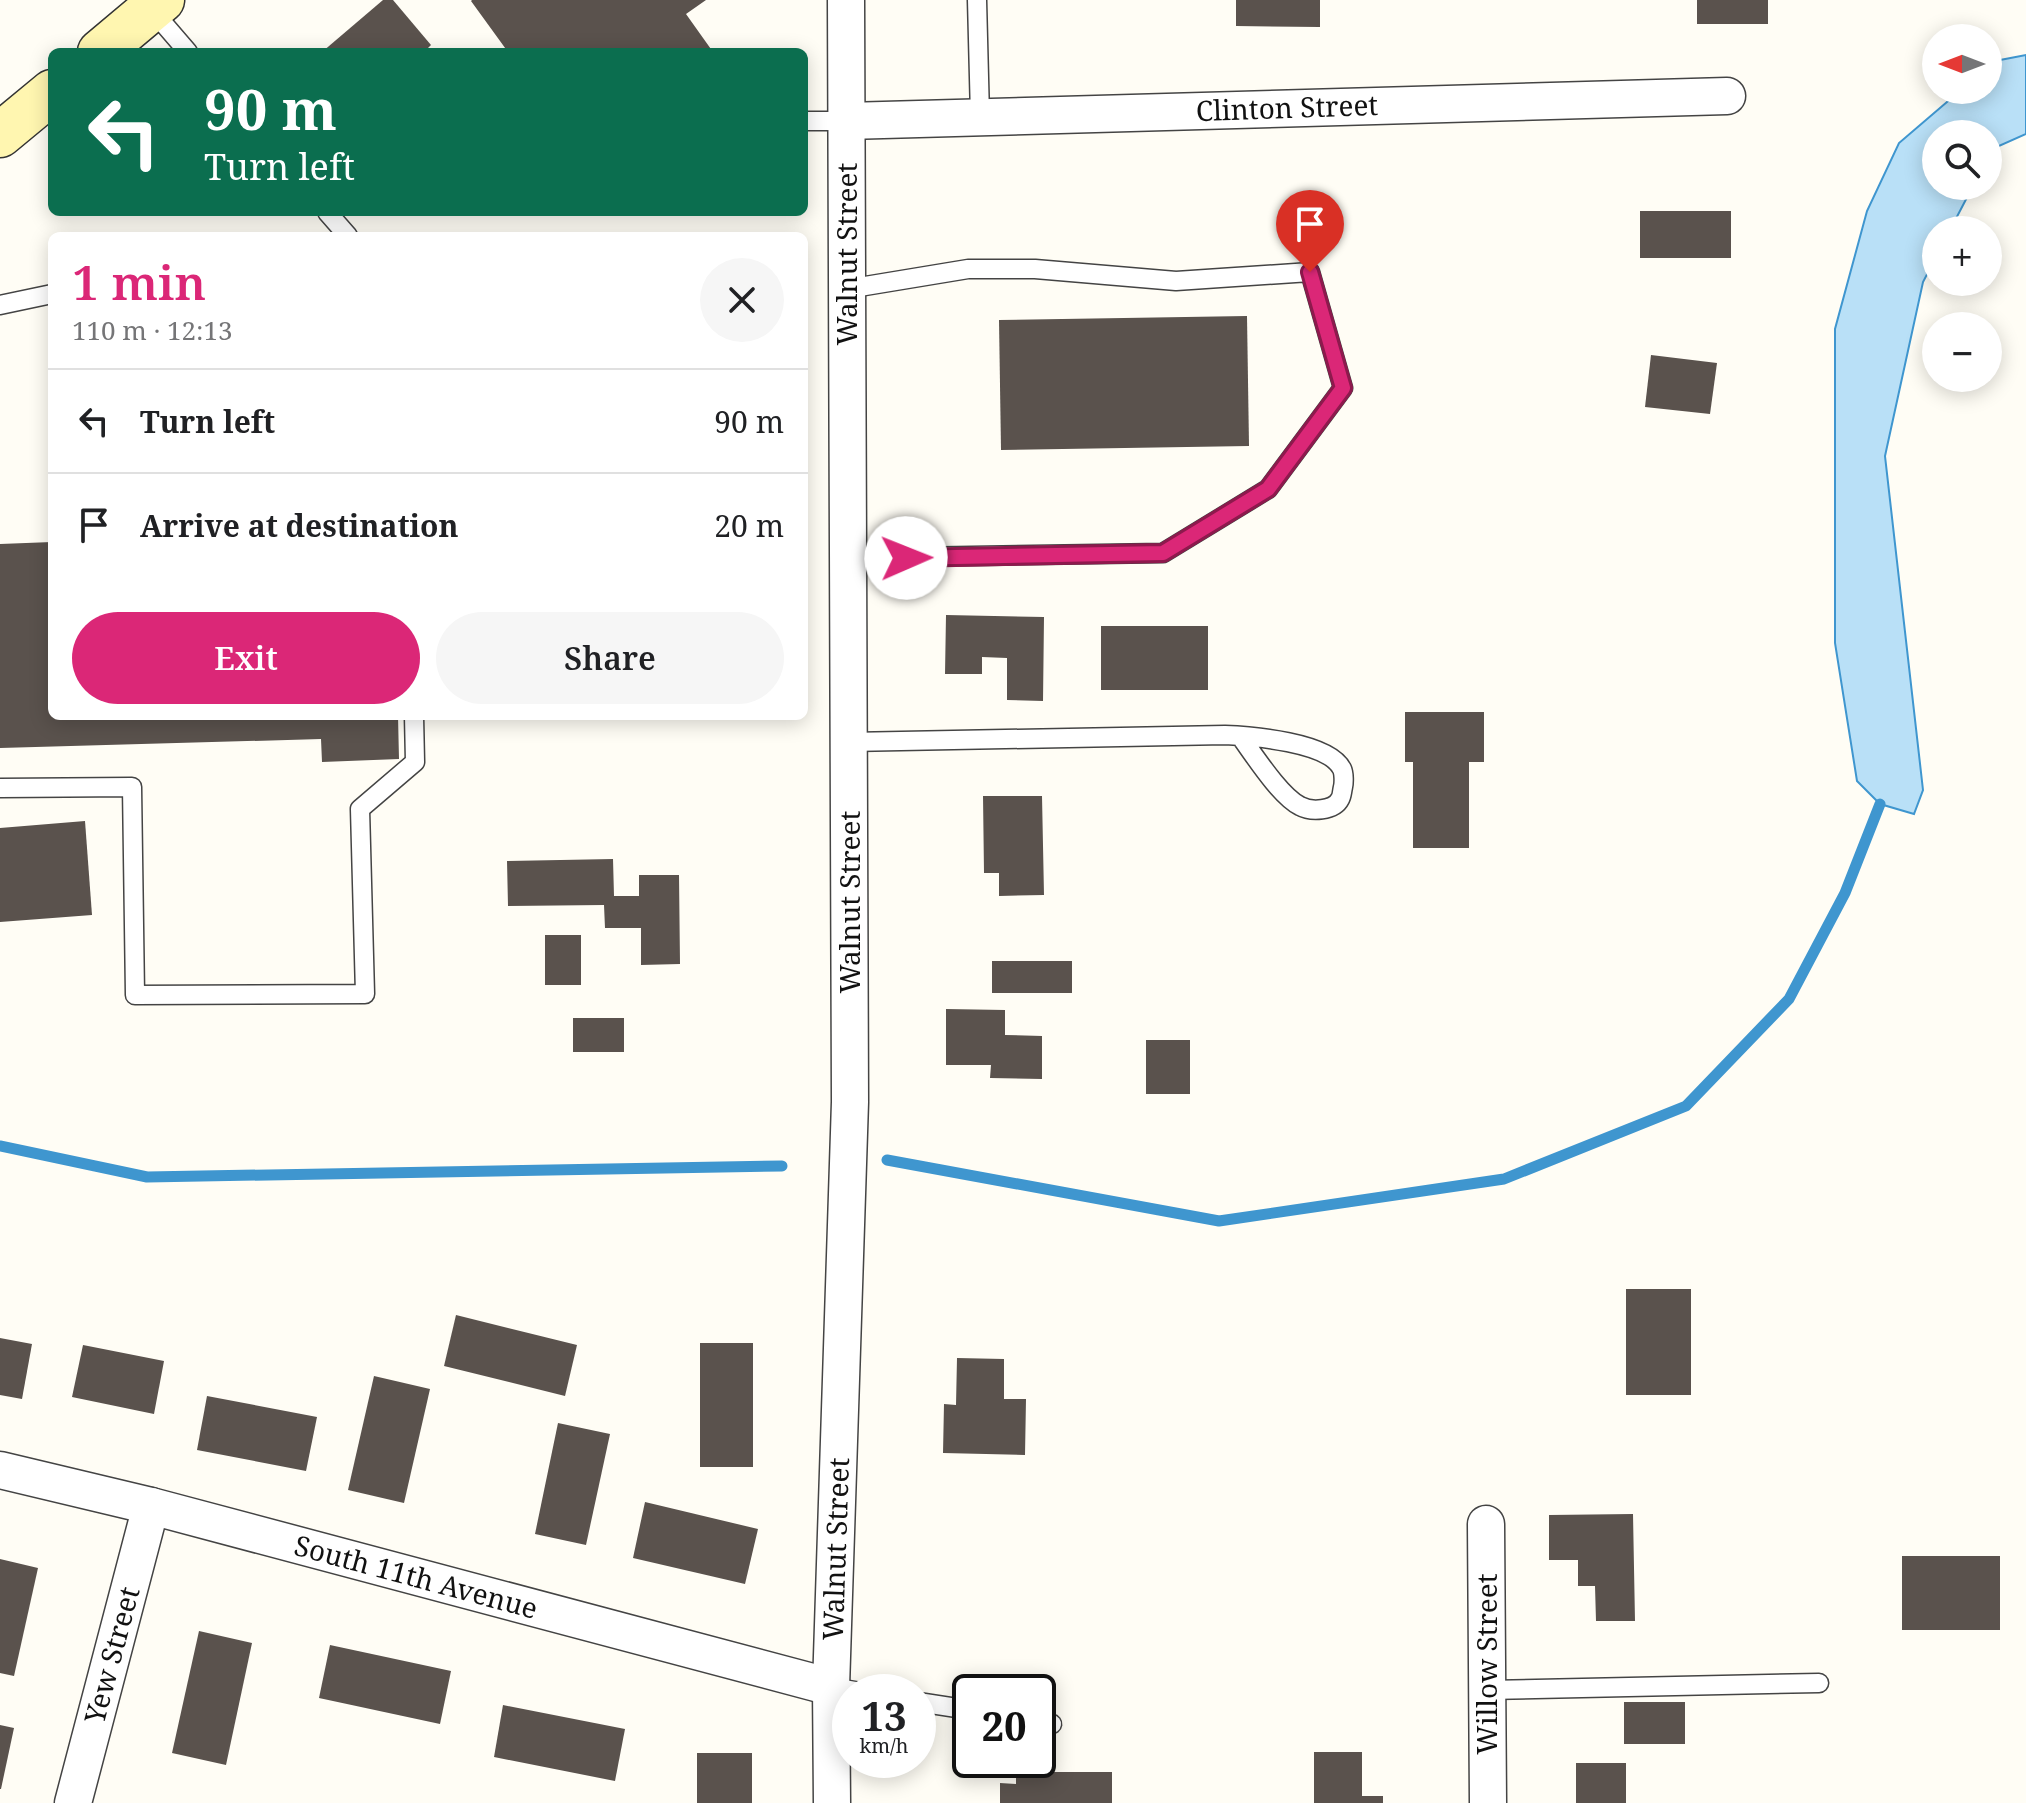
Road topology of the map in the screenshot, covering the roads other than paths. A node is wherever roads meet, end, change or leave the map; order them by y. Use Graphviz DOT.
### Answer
graph roads {
  1 [pos="846,0"];
  2 [pos="977,0"];
  3 [pos="156,5"];
  4 [pos="105,48"];
  5 [pos="185,48"];
  6 [pos="48,95"];
  7 [pos="1727,96"];
  8 [pos="980,116"];
  9 [pos="808,121"];
  10 [pos="847,121"];
  11 [pos="0,135"];
  12 [pos="330,216"];
  13 [pos="344,232"];
  14 [pos="847,289"];
  15 [pos="48,295"];
  16 [pos="0,305"];
  17 [pos="848,558"];
  18 [pos="414,720"];
  19 [pos="1240,736"];
  20 [pos="849,742"];
  21 [pos="0,788"];
  22 [pos="0,1470"];
  23 [pos="151,1506"];
  24 [pos="1486,1524"];
  25 [pos="846,1674"];
  26 [pos="1819,1683"];
  27 [pos="832,1686"];
  28 [pos="1487,1690"];
  29 [pos="835,1778"];
  30 [pos="73,1803"];
  31 [pos="832,1803"];
  32 [pos="1488,1803"];
  1 -- 10 [label="street, Walnut Street"];
  2 -- 8 [label="lane"];
  3 -- 4 [label="main road"];
  3 -- 5 [label="lane"];
  6 -- 11 [label="main road"];
  7 -- 8 [label="street, Clinton Street"];
  8 -- 10 [label="street, Clinton Street"];
  9 -- 10 [label="lane"];
  10 -- 14 [label="street, Walnut Street"];
  12 -- 13 [label="lane"];
  14 -- 17 [label="street, Walnut Street"];
  14 -- 17 [label="lane"];
  15 -- 16 [label="lane"];
  17 -- 20 [label="street, Walnut Street"];
  18 -- 21 [label="lane"];
  19 -- 19 [label="lane"];
  19 -- 20 [label="lane"];
  20 -- 25 [label="street, Walnut Street"];
  22 -- 23 [label="street, South 11th Avenue"];
  23 -- 27 [label="street, South 11th Avenue"];
  23 -- 30 [label="street, Yew Street"];
  24 -- 28 [label="street, Willow Street"];
  26 -- 28 [label="lane"];
  28 -- 32 [label="street, Willow Street"];
  29 -- 31 [label="street, Walnut Street"];
}
